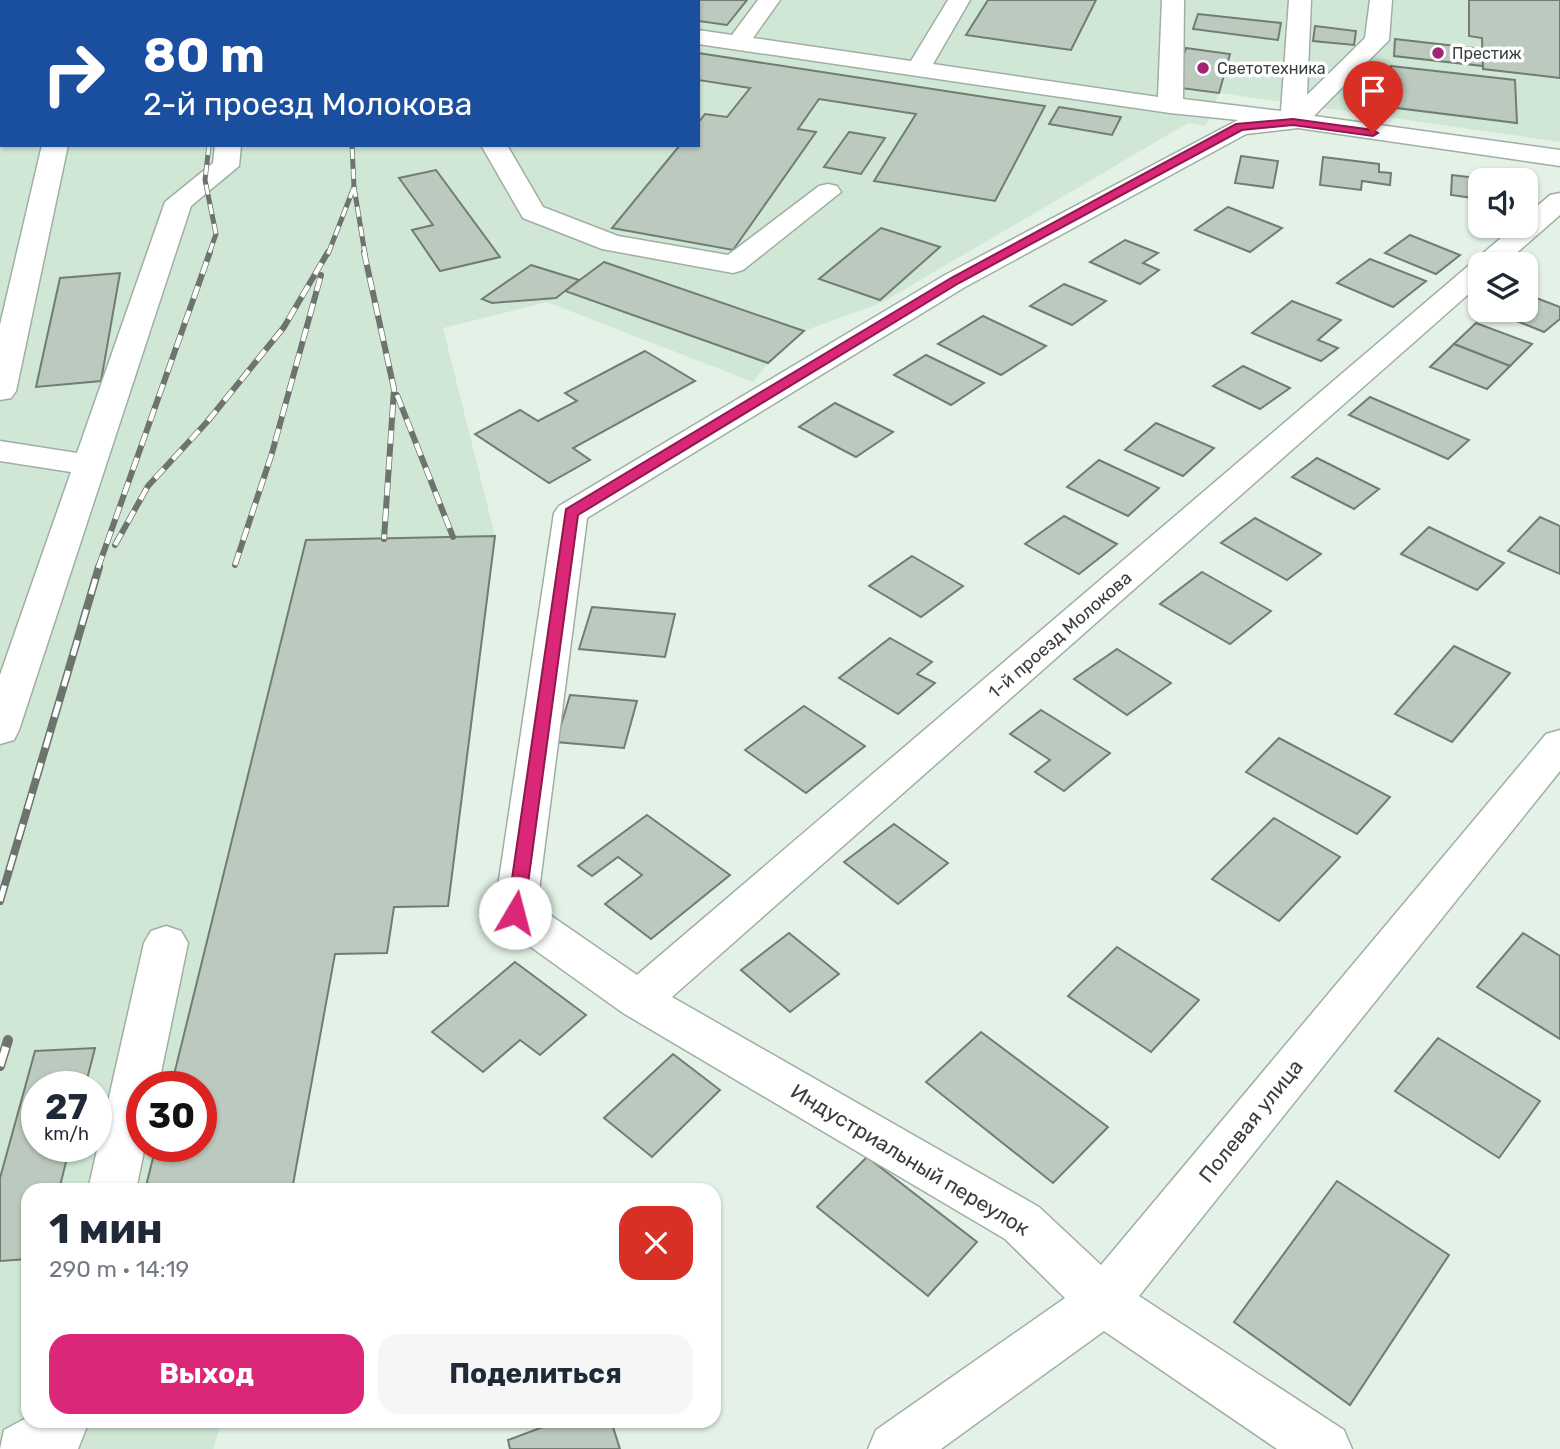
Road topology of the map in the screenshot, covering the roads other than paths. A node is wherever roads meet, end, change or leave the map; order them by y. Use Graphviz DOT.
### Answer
graph roads {
  1 [pos="769,0"];
  2 [pos="959,0"];
  3 [pos="1173,0"];
  4 [pos="1300,0"];
  5 [pos="1381,0"];
  6 [pos="700,37"];
  7 [pos="738,43"];
  8 [pos="918,69"];
  9 [pos="1170,106"];
  10 [pos="1293,122"];
  11 [pos="55,147"];
  12 [pos="228,147"];
  13 [pos="495,147"];
  14 [pos="1560,158"];
  15 [pos="828,192"];
  16 [pos="1560,201"];
  17 [pos="1501,252"];
  18 [pos="1468,280"];
  19 [pos="0,391"];
  20 [pos="0,452"];
  21 [pos="88,465"];
  22 [pos="0,730"];
  23 [pos="1560,744"];
  24 [pos="166,943"];
  25 [pos="639,1000"];
  26 [pos="114,1183"];
  27 [pos="1103,1301"];
  28 [pos="61,1428"];
  29 [pos="23,1449"];
  30 [pos="895,1449"];
  31 [pos="1325,1449"];
  1 -- 7 [label="street"];
  2 -- 8 [label="street"];
  3 -- 9 [label="street"];
  4 -- 10 [label="street"];
  5 -- 10 [label="street"];
  6 -- 7 [label="street"];
  7 -- 8 [label="street"];
  8 -- 9 [label="street"];
  9 -- 10 [label="street"];
  10 -- 14 [label="street"];
  10 -- 25 [label="street, Индустриальный переулок"];
  11 -- 19 [label="street"];
  12 -- 21 [label="street"];
  13 -- 15 [label="street"];
  16 -- 17 [label="street"];
  18 -- 25 [label="street, 1-й проезд Молокова"];
  20 -- 21 [label="street"];
  21 -- 22 [label="street"];
  23 -- 27 [label="street, Полевая улица"];
  24 -- 26 [label="street"];
  25 -- 27 [label="street, Индустриальный переулок"];
  27 -- 30 [label="street, Полевая улица"];
  27 -- 31 [label="street, Индустриальный переулок"];
  28 -- 29 [label="street"];
}
